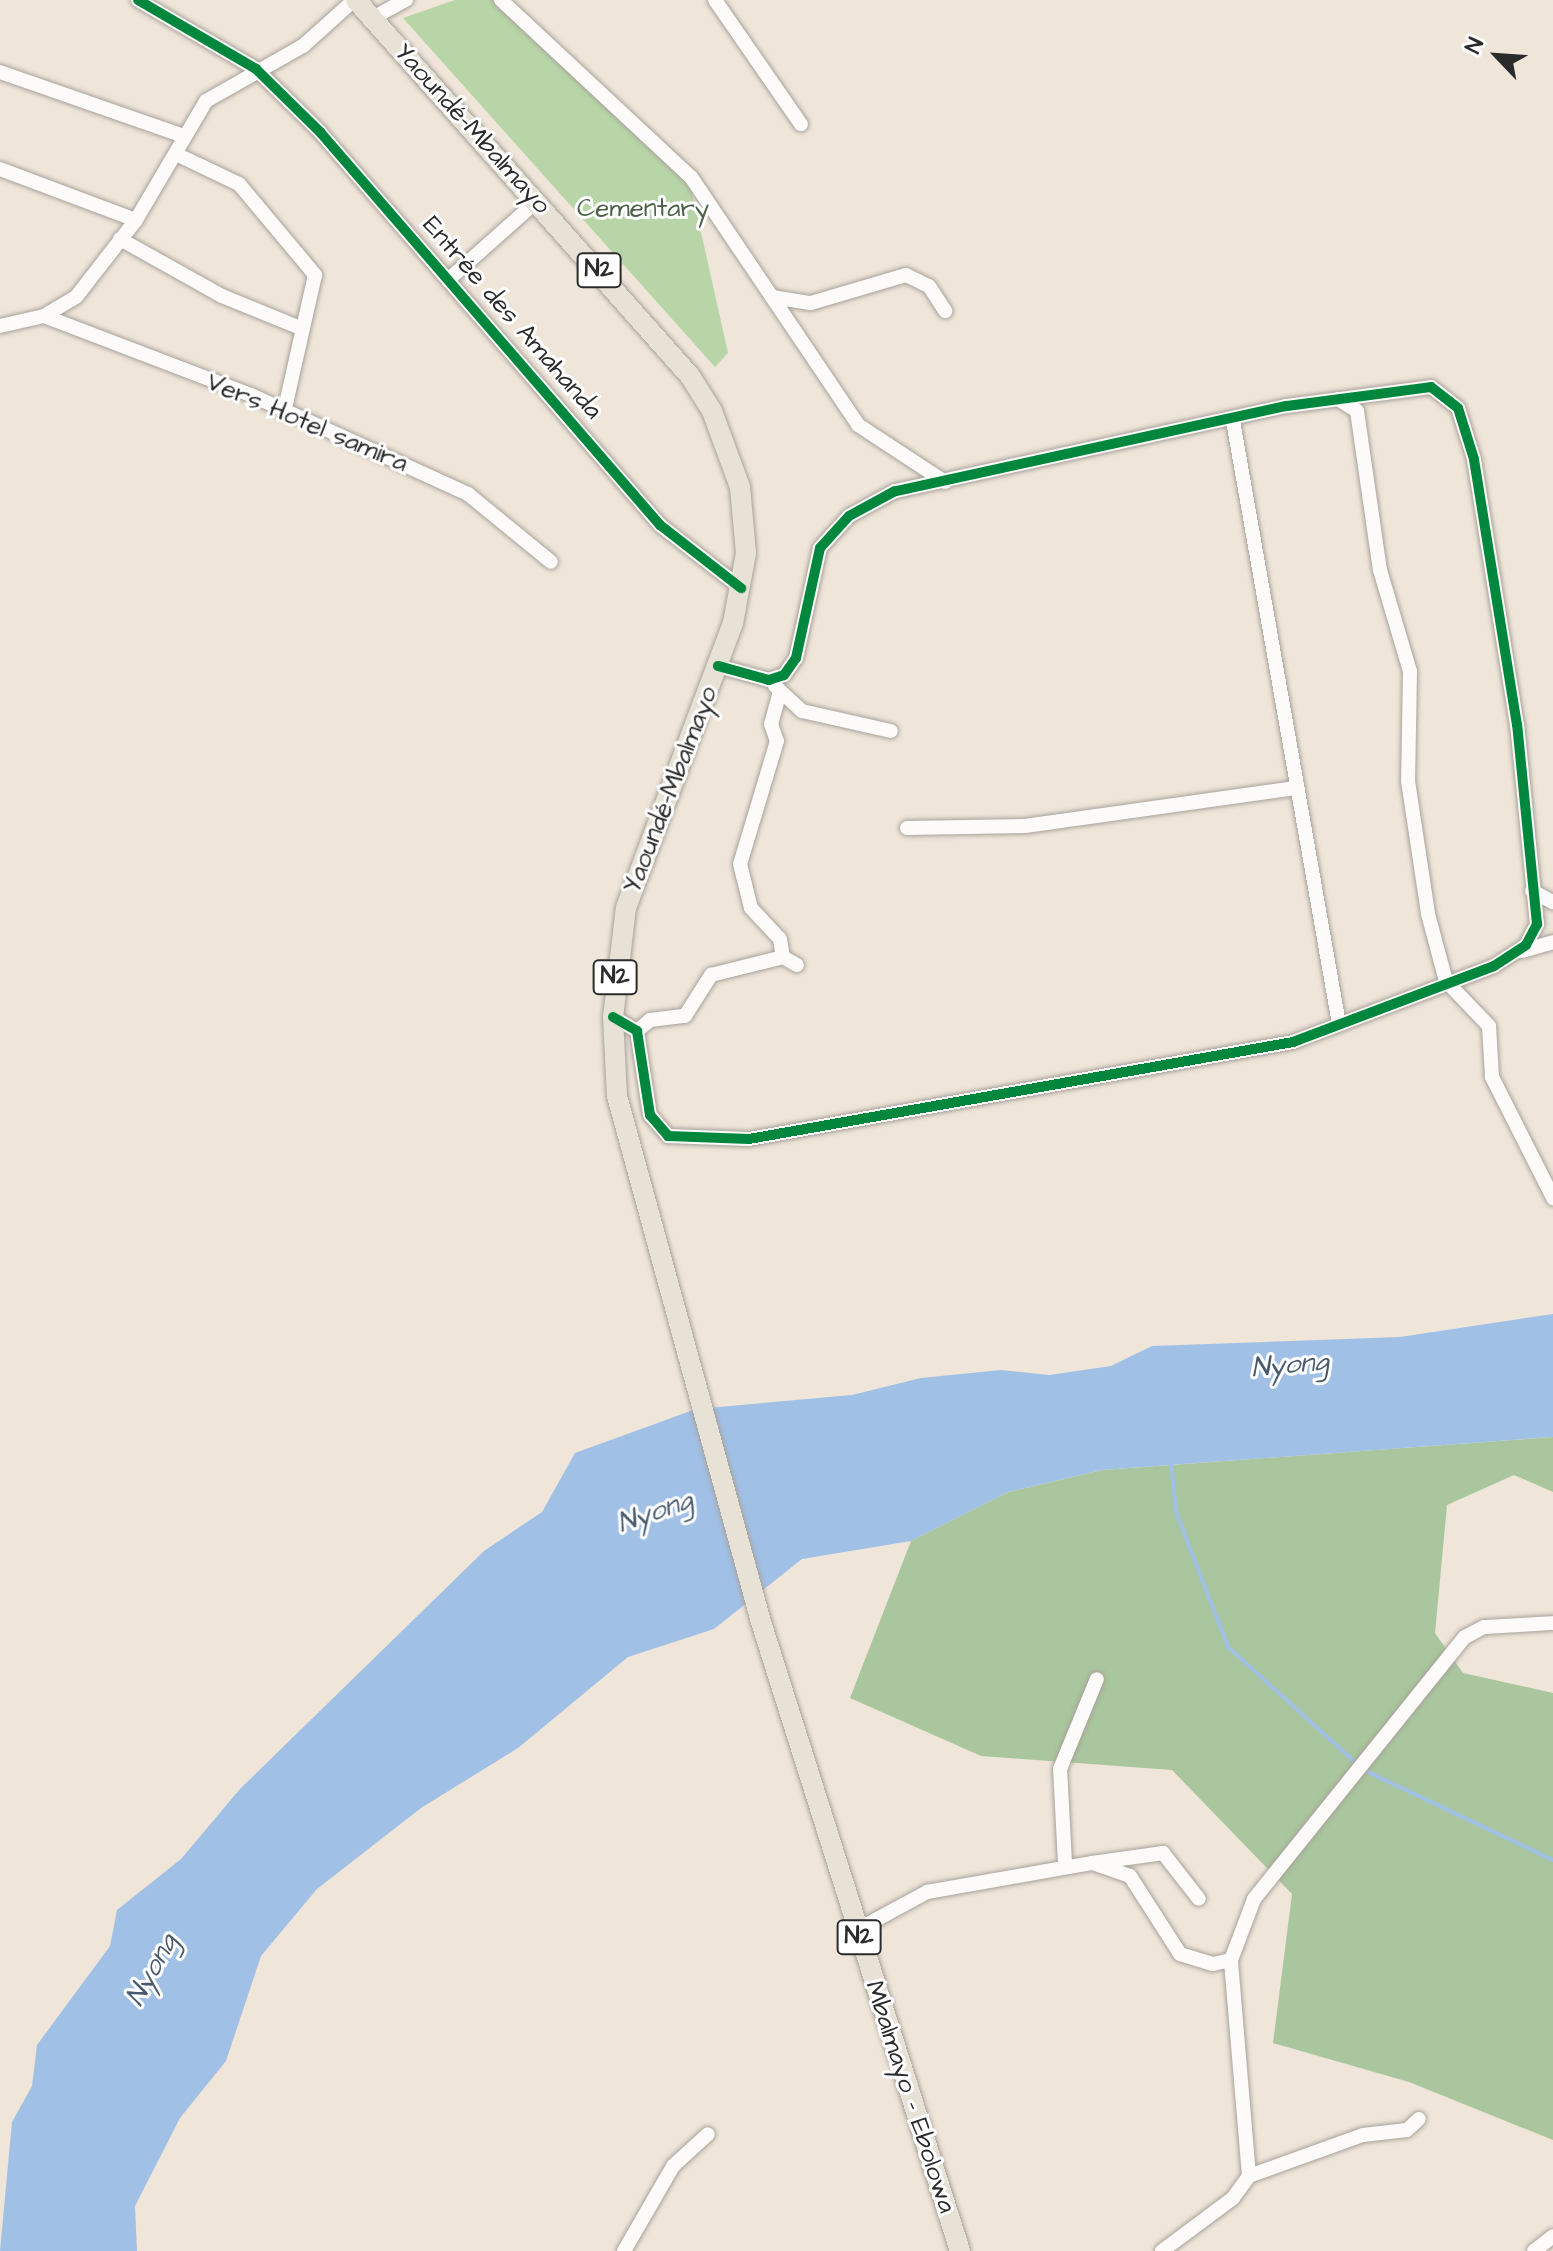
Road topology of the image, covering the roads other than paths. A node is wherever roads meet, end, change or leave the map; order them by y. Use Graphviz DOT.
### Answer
graph roads {
  1 [pos="138,0"];
  2 [pos="355,0"];
  3 [pos="406,0"];
  4 [pos="501,0"];
  5 [pos="715,0"];
  6 [pos="373,18"];
  7 [pos="256,69"];
  8 [pos="0,72"];
  9 [pos="801,124"];
  10 [pos="184,136"];
  11 [pos="176,154"];
  12 [pos="0,169"];
  13 [pos="537,201"];
  14 [pos="136,220"];
  15 [pos="120,239"];
  16 [pos="448,280"];
  17 [pos="772,296"];
  18 [pos="945,311"];
  19 [pos="44,316"];
  20 [pos="0,326"];
  21 [pos="303,329"];
  22 [pos="1338,399"];
  23 [pos="284,413"];
  24 [pos="1233,421"];
  25 [pos="945,482"];
  26 [pos="551,562"];
  27 [pos="741,588"];
  28 [pos="718,666"];
  29 [pos="774,686"];
  30 [pos="891,731"];
  31 [pos="1297,788"];
  32 [pos="907,828"];
  33 [pos="1532,891"];
  34 [pos="1553,902"];
  35 [pos="1553,942"];
  36 [pos="1514,955"];
  37 [pos="783,957"];
  38 [pos="797,965"];
  39 [pos="1446,981"];
  40 [pos="613,1017"];
  41 [pos="1339,1024"];
  42 [pos="637,1031"];
  43 [pos="1553,1198"];
  44 [pos="761,1622"];
  45 [pos="1553,1623"];
  46 [pos="1097,1679"];
  47 [pos="1065,1863"];
  48 [pos="1092,1863"];
  49 [pos="1199,1899"];
  50 [pos="857,1930"];
  51 [pos="1231,1960"];
  52 [pos="1419,2119"];
  53 [pos="708,2134"];
  54 [pos="1249,2176"];
  55 [pos="1553,2236"];
  56 [pos="624,2251"];
  57 [pos="960,2251"];
  58 [pos="1162,2251"];
  59 [pos="1534,2251"];
  1 -- 7 [label="street, Entrée des Amahanda"];
  2 -- 6 [label="highway, Yaoundé-Mbalmayo / N2"];
  2 -- 7 [label="street"];
  3 -- 6 [label="street"];
  4 -- 17 [label="street"];
  5 -- 9 [label="street"];
  6 -- 13 [label="highway, Yaoundé-Mbalmayo / N2"];
  7 -- 10 [label="street"];
  7 -- 16 [label="street, Entrée des Amahanda"];
  8 -- 10 [label="street"];
  10 -- 11 [label="street"];
  11 -- 14 [label="street"];
  11 -- 21 [label="street"];
  12 -- 14 [label="street"];
  13 -- 16 [label="street"];
  13 -- 27 [label="highway, Yaoundé-Mbalmayo / N2"];
  14 -- 15 [label="street"];
  15 -- 19 [label="street"];
  15 -- 21 [label="street"];
  16 -- 27 [label="street, Entrée des Amahanda"];
  17 -- 18 [label="street"];
  17 -- 25 [label="street"];
  19 -- 20 [label="street"];
  19 -- 23 [label="street, Vers Hotel samira"];
  21 -- 23 [label="street"];
  22 -- 24 [label="street"];
  22 -- 33 [label="street"];
  22 -- 39 [label="street"];
  23 -- 26 [label="street, Vers Hotel samira"];
  24 -- 25 [label="street"];
  24 -- 31 [label="street"];
  25 -- 29 [label="street"];
  27 -- 28 [label="highway, Yaoundé-Mbalmayo / N2"];
  28 -- 29 [label="street"];
  28 -- 40 [label="highway, Yaoundé-Mbalmayo / N2"];
  29 -- 30 [label="street"];
  29 -- 37 [label="street"];
  31 -- 32 [label="street"];
  31 -- 41 [label="street"];
  33 -- 34 [label="street"];
  33 -- 36 [label="street"];
  35 -- 36 [label="street"];
  36 -- 39 [label="street"];
  37 -- 38 [label="street"];
  37 -- 42 [label="street"];
  39 -- 41 [label="street"];
  39 -- 43 [label="street"];
  40 -- 42 [label="street"];
  40 -- 44 [label="highway, Yaoundé-Mbalmayo / N2"];
  41 -- 42 [label="street"];
  44 -- 50 [label="highway, Mbalmayo - Ebolowa / N2"];
  45 -- 51 [label="street"];
  46 -- 47 [label="street"];
  47 -- 48 [label="street"];
  47 -- 50 [label="street"];
  48 -- 49 [label="street"];
  48 -- 51 [label="street"];
  50 -- 57 [label="highway, Mbalmayo - Ebolowa / N2"];
  51 -- 54 [label="street"];
  52 -- 54 [label="street"];
  53 -- 56 [label="street"];
  54 -- 58 [label="street"];
  55 -- 59 [label="street"];
}
